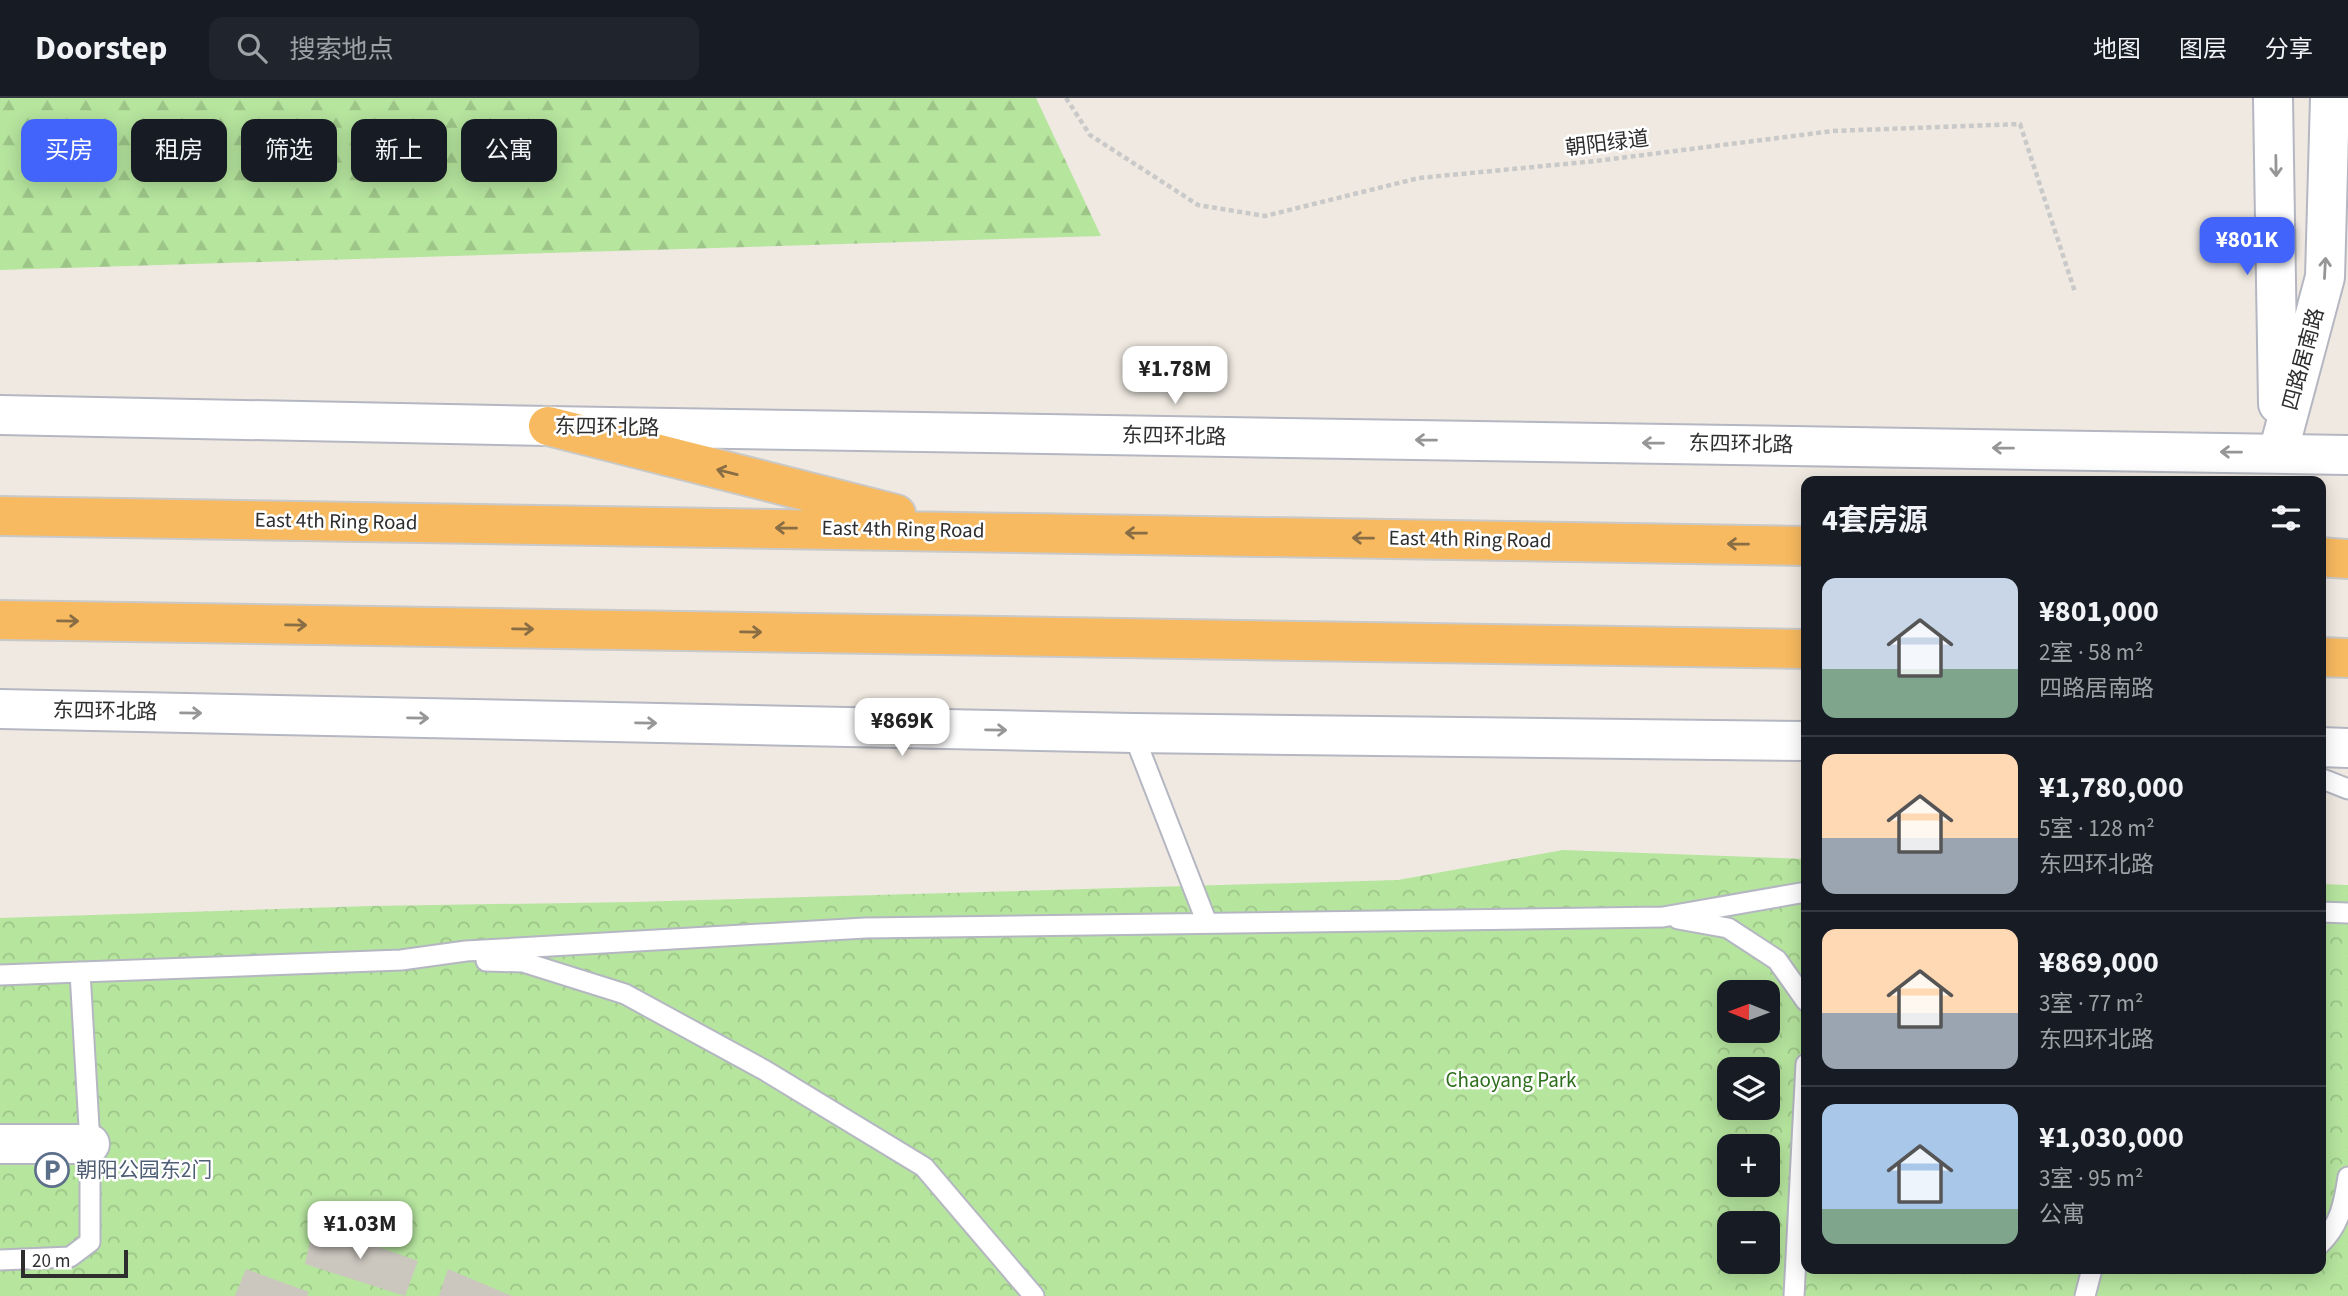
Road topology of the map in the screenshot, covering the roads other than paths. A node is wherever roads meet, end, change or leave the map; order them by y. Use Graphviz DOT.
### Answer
graph roads {
  1 [pos="2273,98"];
  2 [pos="2330,98"];
  3 [pos="0,415"];
  4 [pos="548,426"];
  5 [pos="2348,455"];
  6 [pos="2278,467"];
  7 [pos="0,516"];
  8 [pos="960,530"];
  9 [pos="1801,546"];
  10 [pos="2326,557"];
  11 [pos="2348,559"];
  12 [pos="0,620"];
  13 [pos="1801,649"];
  14 [pos="0,709"];
  15 [pos="1133,733"];
  16 [pos="1801,741"];
  17 [pos="2326,747"];
  18 [pos="2348,748"];
  19 [pos="2326,780"];
  20 [pos="2348,789"];
  21 [pos="1801,893"];
  22 [pos="2326,912"];
  23 [pos="2348,913"];
  24 [pos="1662,917"];
  25 [pos="1207,923"];
  26 [pos="401,961"];
  27 [pos="80,972"];
  28 [pos="0,975"];
  29 [pos="1801,994"];
  30 [pos="0,1144"];
  31 [pos="90,1144"];
  32 [pos="1801,1161"];
  33 [pos="2348,1177"];
  34 [pos="2326,1239"];
  35 [pos="0,1260"];
  36 [pos="2091,1274"];
  37 [pos="1034,1296"];
  38 [pos="1794,1296"];
  39 [pos="2085,1296"];
  1 -- 6 [label="street, one-way"];
  6 -- 2 [label="street, 四路居南路, one-way"];
  3 -- 4 [label="street, 东四环北路"];
  6 -- 4 [label="street, 东四环北路, one-way"];
  8 -- 4 [label="highway, one-way"];
  5 -- 6 [label="street, 东四环北路"];
  8 -- 7 [label="highway, East 4th Ring Road, one-way"];
  9 -- 8 [label="highway, East 4th Ring Road, one-way"];
  10 -- 11 [label="highway"];
  12 -- 13 [label="highway, one-way"];
  14 -- 15 [label="street, 东四环北路, one-way"];
  15 -- 16 [label="street, 东四环北路"];
  15 -- 25 [label="lane"];
  17 -- 18 [label="street"];
  19 -- 20 [label="lane"];
  21 -- 24 [label="lane"];
  22 -- 23 [label="lane"];
  24 -- 25 [label="lane"];
  24 -- 29 [label="lane"];
  25 -- 26 [label="lane"];
  26 -- 27 [label="lane"];
  26 -- 37 [label="lane"];
  27 -- 28 [label="lane"];
  27 -- 31 [label="lane"];
  30 -- 31 [label="street"];
  31 -- 35 [label="lane"];
  32 -- 38 [label="lane"];
  33 -- 34 [label="lane"];
  36 -- 39 [label="lane"];
}
